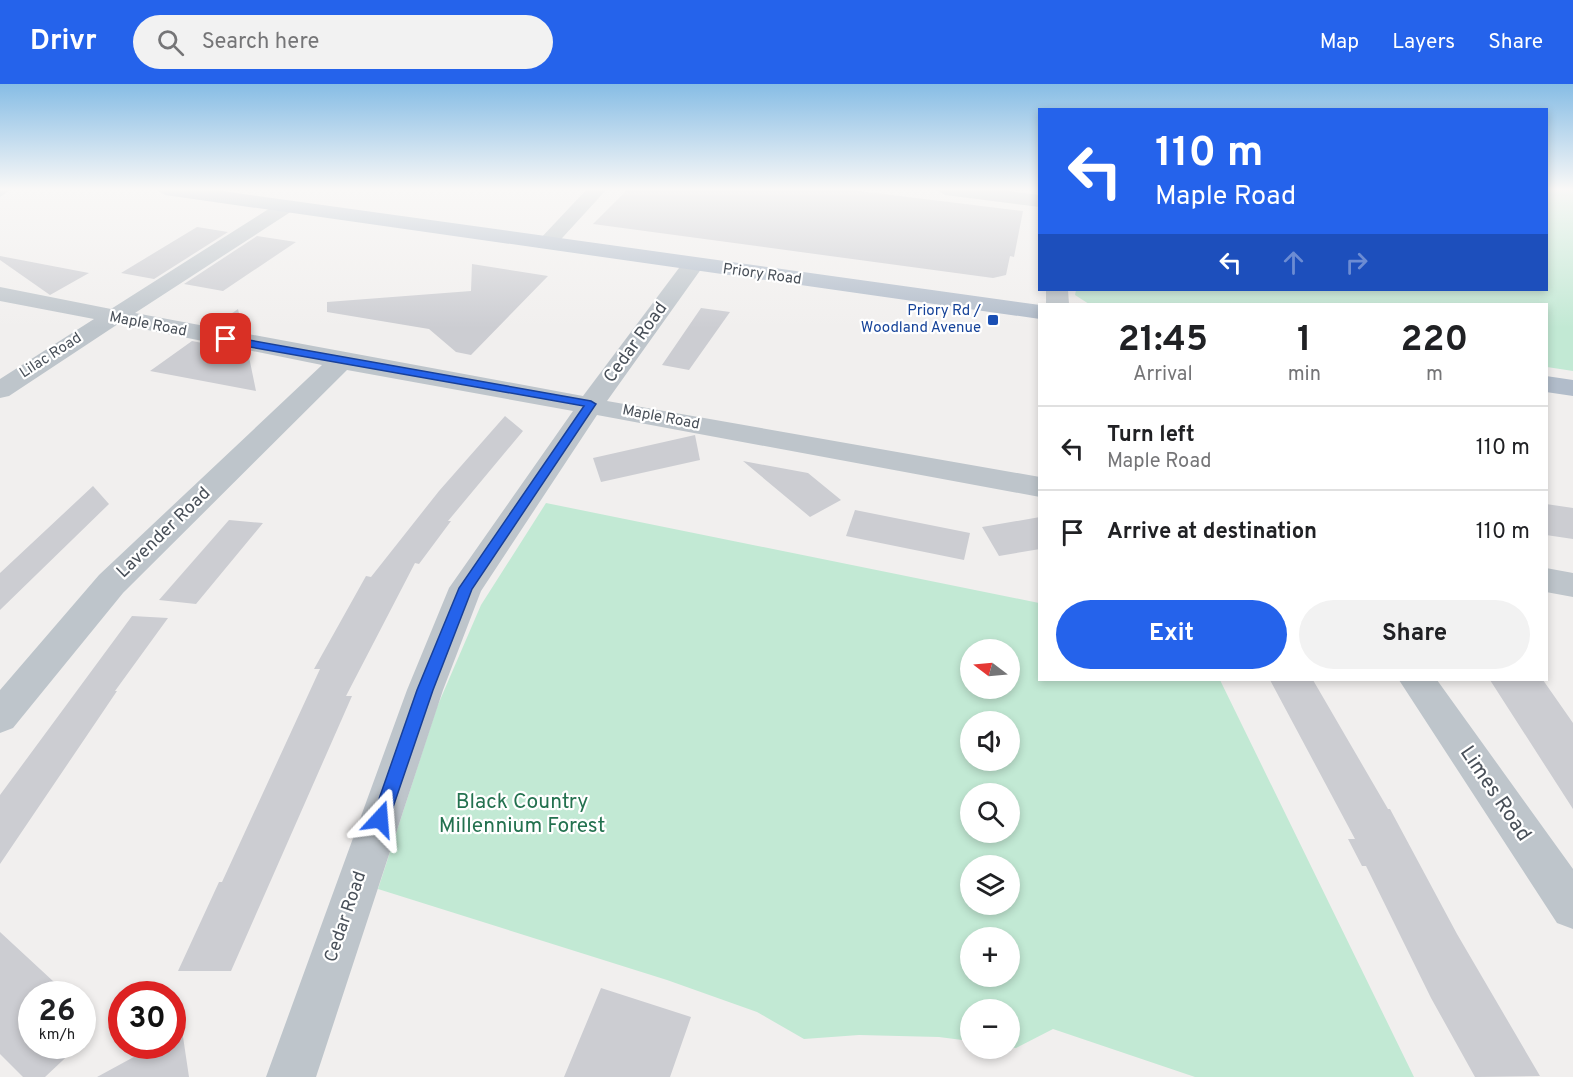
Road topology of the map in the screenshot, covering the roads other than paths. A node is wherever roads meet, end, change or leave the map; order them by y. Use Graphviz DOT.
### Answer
graph roads {
  1 [pos="241,235"];
  2 [pos="485,235"];
  3 [pos="554,235"];
  4 [pos="546,244"];
  5 [pos="693,265"];
  6 [pos="0,294"];
  7 [pos="1038,312"];
  8 [pos="111,318"];
  9 [pos="341,361"];
  10 [pos="1548,384"];
  11 [pos="1573,388"];
  12 [pos="0,390"];
  13 [pos="591,404"];
  14 [pos="1038,487"];
  15 [pos="1548,580"];
  16 [pos="1573,585"];
  17 [pos="1418,681"];
  18 [pos="0,717"];
  19 [pos="1569,897"];
  20 [pos="291,1077"];
  1 -- 8 [label="street, Lilac Road"];
  2 -- 4 [label="main road, Priory Road"];
  3 -- 4 [label="street"];
  4 -- 5 [label="main road, Priory Road"];
  5 -- 7 [label="main road, Priory Road"];
  5 -- 13 [label="street, Cedar Road"];
  6 -- 8 [label="street, Maple Road"];
  8 -- 9 [label="street, Maple Road"];
  8 -- 12 [label="street, Lilac Road"];
  9 -- 13 [label="street, Maple Road"];
  9 -- 18 [label="street, Lavender Road"];
  10 -- 11 [label="main road"];
  13 -- 14 [label="street, Maple Road"];
  13 -- 20 [label="street, Cedar Road"];
  15 -- 16 [label="street"];
  17 -- 19 [label="street, Limes Road"];
}
